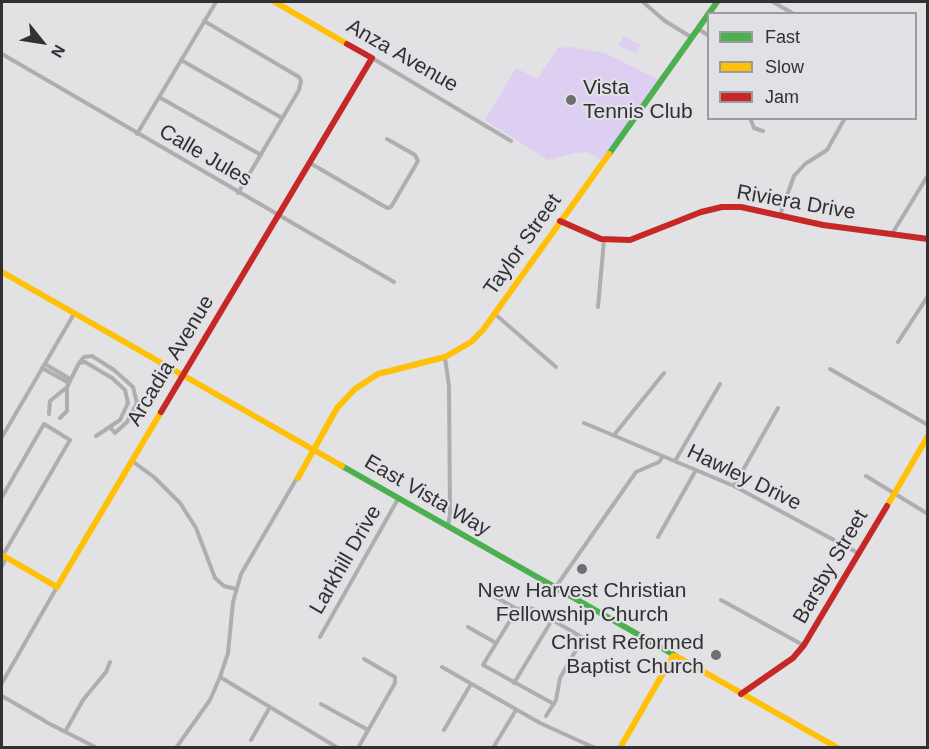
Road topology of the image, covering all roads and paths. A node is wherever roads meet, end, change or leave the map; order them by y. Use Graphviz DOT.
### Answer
graph roads {
  1 [pos="216,2"];
  2 [pos="274,2"];
  3 [pos="644,2"];
  4 [pos="773,2"];
  5 [pos="790,12"];
  6 [pos="707,15"];
  7 [pos="204,21"];
  8 [pos="697,28"];
  9 [pos="707,34"];
  10 [pos="691,37"];
  11 [pos="2,54"];
  12 [pos="372,58"];
  13 [pos="181,60"];
  14 [pos="159,97"];
  15 [pos="282,118"];
  16 [pos="751,120"];
  17 [pos="844,120"];
  18 [pos="763,131"];
  19 [pos="137,134"];
  20 [pos="387,139"];
  21 [pos="511,141"];
  22 [pos="261,155"];
  23 [pos="309,163"];
  24 [pos="927,175"];
  25 [pos="238,193"];
  26 [pos="278,216"];
  27 [pos="780,216"];
  28 [pos="560,221"];
  29 [pos="892,235"];
  30 [pos="927,239"];
  31 [pos="604,240"];
  32 [pos="2,272"];
  33 [pos="394,282"];
  34 [pos="927,296"];
  35 [pos="598,307"];
  36 [pos="75,313"];
  37 [pos="494,314"];
  38 [pos="898,342"];
  39 [pos="445,357"];
  40 [pos="79,363"];
  41 [pos="44,366"];
  42 [pos="556,367"];
  43 [pos="830,369"];
  44 [pos="183,373"];
  45 [pos="664,373"];
  46 [pos="69,383"];
  47 [pos="720,384"];
  48 [pos="778,408"];
  49 [pos="49,414"];
  50 [pos="60,418"];
  51 [pos="584,423"];
  52 [pos="927,424"];
  53 [pos="110,427"];
  54 [pos="614,435"];
  55 [pos="96,436"];
  56 [pos="927,436"];
  57 [pos="2,437"];
  58 [pos="312,449"];
  59 [pos="663,456"];
  60 [pos="132,460"];
  61 [pos="675,462"];
  62 [pos="696,470"];
  63 [pos="866,476"];
  64 [pos="298,478"];
  65 [pos="735,486"];
  66 [pos="894,494"];
  67 [pos="2,496"];
  68 [pos="398,499"];
  69 [pos="927,513"];
  70 [pos="448,527"];
  71 [pos="658,537"];
  72 [pos="858,553"];
  73 [pos="3,556"];
  74 [pos="2,566"];
  75 [pos="57,587"];
  76 [pos="555,588"];
  77 [pos="236,589"];
  78 [pos="488,592"];
  79 [pos="722,600"];
  80 [pos="517,609"];
  81 [pos="552,620"];
  82 [pos="468,627"];
  83 [pos="320,637"];
  84 [pos="583,638"];
  85 [pos="496,643"];
  86 [pos="804,645"];
  87 [pos="597,646"];
  88 [pos="673,656"];
  89 [pos="364,659"];
  90 [pos="110,663"];
  91 [pos="442,667"];
  92 [pos="220,677"];
  93 [pos="2,683"];
  94 [pos="514,683"];
  95 [pos="471,684"];
  96 [pos="741,694"];
  97 [pos="2,696"];
  98 [pos="321,704"];
  99 [pos="554,704"];
  100 [pos="270,707"];
  101 [pos="516,710"];
  102 [pos="546,716"];
  103 [pos="368,730"];
  104 [pos="444,730"];
  105 [pos="65,732"];
  106 [pos="250,740"];
  107 [pos="96,747"];
  108 [pos="176,747"];
  109 [pos="338,747"];
  110 [pos="358,747"];
  111 [pos="493,747"];
  112 [pos="595,747"];
  113 [pos="620,747"];
  114 [pos="838,747"];
  1 -- 7 [label="street"];
  2 -- 12 [label="street, Anza Avenue"];
  3 -- 10 [label="street"];
  4 -- 5 [label="street"];
  6 -- 8 [label="street, Taylor Street"];
  7 -- 13 [label="street"];
  7 -- 15 [label="street"];
  8 -- 9 [label="street"];
  8 -- 10 [label="street, Taylor Street"];
  10 -- 28 [label="street, Taylor Street"];
  11 -- 19 [label="street, Calle Jules"];
  12 -- 21 [label="street, Anza Avenue"];
  12 -- 23 [label="street, Arcadia Avenue"];
  13 -- 14 [label="street"];
  13 -- 15 [label="street"];
  14 -- 19 [label="street"];
  14 -- 22 [label="street"];
  15 -- 22 [label="street"];
  16 -- 18 [label="street"];
  17 -- 27 [label="street"];
  19 -- 25 [label="street, Calle Jules"];
  20 -- 23 [label="street"];
  22 -- 25 [label="street"];
  23 -- 26 [label="street, Arcadia Avenue"];
  24 -- 29 [label="street"];
  25 -- 26 [label="street, Calle Jules"];
  26 -- 33 [label="street, Calle Jules"];
  26 -- 44 [label="street, Arcadia Avenue"];
  27 -- 29 [label="street, Riviera Drive"];
  27 -- 31 [label="street, Riviera Drive"];
  28 -- 31 [label="street, Riviera Drive"];
  28 -- 37 [label="street, Taylor Street"];
  29 -- 30 [label="street, Riviera Drive"];
  31 -- 35 [label="street"];
  32 -- 36 [label="street, East Vista Way"];
  34 -- 38 [label="street"];
  36 -- 41 [label="street"];
  36 -- 44 [label="street, East Vista Way"];
  37 -- 39 [label="street, Taylor Street"];
  37 -- 42 [label="street"];
  39 -- 58 [label="street, Taylor Street"];
  39 -- 70 [label="street"];
  40 -- 46 [label="street"];
  40 -- 53 [label="street"];
  40 -- 53 [label="street"];
  41 -- 46 [label="street"];
  41 -- 57 [label="street"];
  43 -- 52 [label="street"];
  44 -- 58 [label="street, East Vista Way"];
  44 -- 60 [label="street, Arcadia Avenue"];
  45 -- 54 [label="street"];
  46 -- 49 [label="street"];
  46 -- 50 [label="street"];
  47 -- 61 [label="street"];
  48 -- 65 [label="street"];
  51 -- 54 [label="street, Hawley Drive"];
  53 -- 55 [label="street"];
  54 -- 59 [label="street, Hawley Drive"];
  56 -- 66 [label="street, Barsby Street"];
  58 -- 64 [label="street, Taylor Street"];
  58 -- 68 [label="street, East Vista Way"];
  59 -- 61 [label="street, Hawley Drive"];
  59 -- 76 [label="street"];
  60 -- 75 [label="street, Arcadia Avenue"];
  60 -- 77 [label="street"];
  61 -- 62 [label="street, Hawley Drive"];
  62 -- 65 [label="street, Hawley Drive"];
  62 -- 71 [label="street"];
  63 -- 66 [label="street"];
  64 -- 77 [label="street"];
  65 -- 72 [label="street, Hawley Drive"];
  66 -- 69 [label="street"];
  66 -- 72 [label="street, Barsby Street"];
  67 -- 73 [label="street"];
  68 -- 70 [label="street, East Vista Way"];
  68 -- 83 [label="street, Larkhill Drive"];
  70 -- 76 [label="street, East Vista Way"];
  72 -- 86 [label="street, Barsby Street"];
  73 -- 74 [label="street"];
  73 -- 75 [label="street"];
  75 -- 93 [label="street, Arcadia Avenue"];
  76 -- 88 [label="street, East Vista Way"];
  77 -- 92 [label="street"];
  78 -- 80 [label="street"];
  79 -- 86 [label="street"];
  80 -- 81 [label="street"];
  80 -- 85 [label="street"];
  81 -- 84 [label="street"];
  81 -- 94 [label="street"];
  82 -- 85 [label="street"];
  84 -- 87 [label="street"];
  84 -- 99 [label="street"];
  85 -- 94 [label="street"];
  86 -- 96 [label="street, Barsby Street"];
  88 -- 96 [label="street, East Vista Way"];
  88 -- 113 [label="street"];
  89 -- 103 [label="street"];
  90 -- 105 [label="street"];
  91 -- 95 [label="street"];
  92 -- 100 [label="street"];
  92 -- 108 [label="street"];
  94 -- 99 [label="street"];
  95 -- 101 [label="street"];
  95 -- 104 [label="street"];
  96 -- 114 [label="street, East Vista Way"];
  97 -- 105 [label="street"];
  98 -- 103 [label="street"];
  99 -- 102 [label="street"];
  100 -- 106 [label="street"];
  100 -- 109 [label="street"];
  101 -- 111 [label="street"];
  101 -- 112 [label="street"];
  103 -- 110 [label="street"];
  105 -- 107 [label="street"];
}
